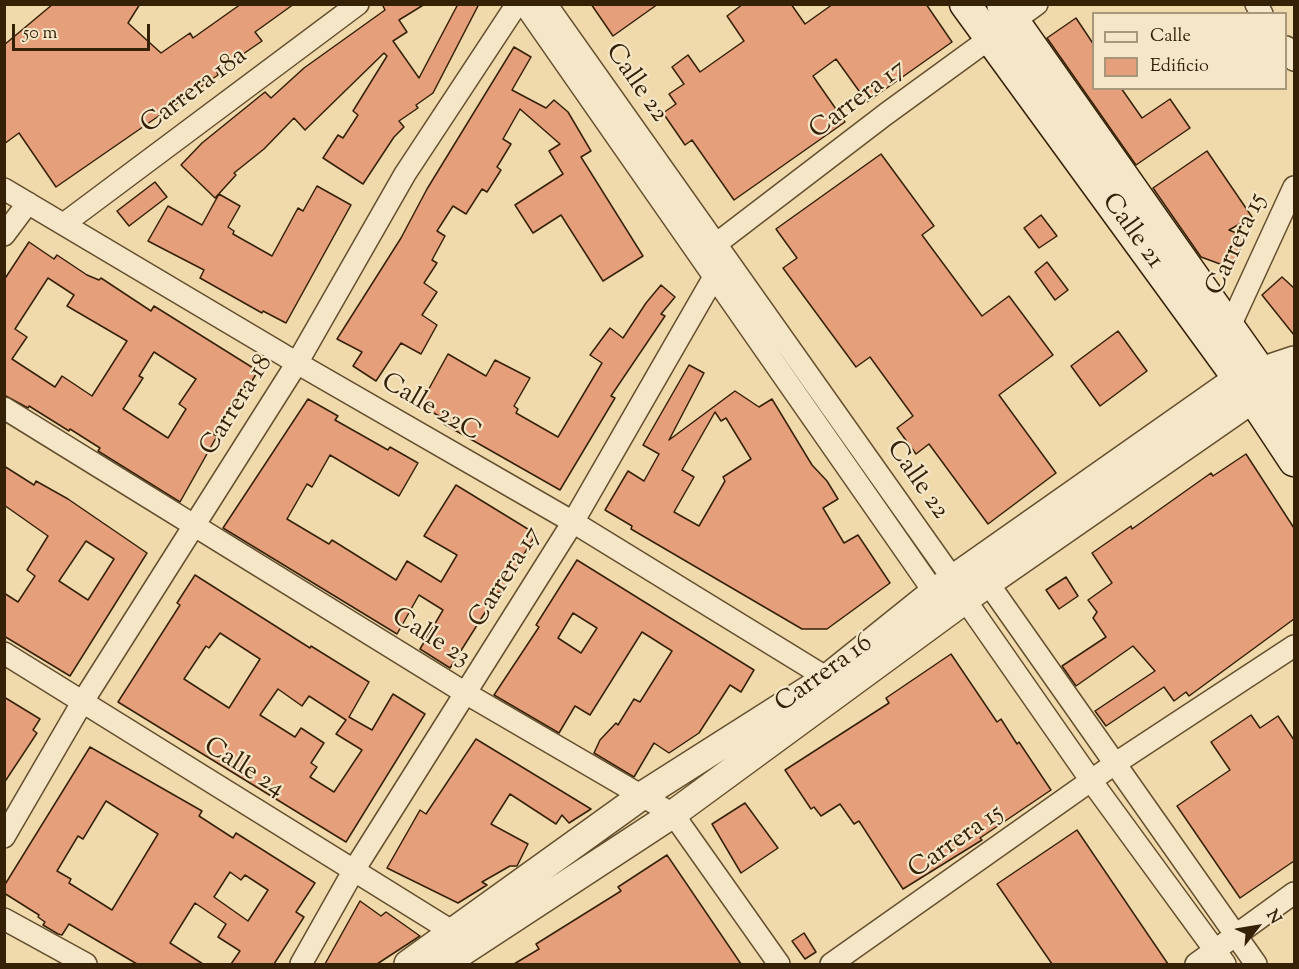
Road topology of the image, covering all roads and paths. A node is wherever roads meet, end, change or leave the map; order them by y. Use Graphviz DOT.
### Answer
graph roads {
  1 [pos="358,4"];
  2 [pos="518,4"];
  3 [pos="524,4"];
  4 [pos="546,4"];
  5 [pos="965,4"];
  6 [pos="1017,10"];
  7 [pos="989,38"];
  8 [pos="1294,187"];
  9 [pos="4,189"];
  10 [pos="28,203"];
  11 [pos="65,223"];
  12 [pos="4,235"];
  13 [pos="716,244"];
  14 [pos="714,277"];
  15 [pos="1230,326"];
  16 [pos="1294,360"];
  17 [pos="297,363"];
  18 [pos="1264,384"];
  19 [pos="4,408"];
  20 [pos="1294,419"];
  21 [pos="1294,461"];
  22 [pos="573,522"];
  23 [pos="194,526"];
  24 [pos="988,583"];
  25 [pos="951,591"];
  26 [pos="1294,646"];
  27 [pos="4,653"];
  28 [pos="827,678"];
  29 [pos="467,694"];
  30 [pos="83,701"];
  31 [pos="1113,765"];
  32 [pos="1092,782"];
  33 [pos="643,795"];
  34 [pos="673,814"];
  35 [pos="4,837"];
  36 [pos="354,870"];
  37 [pos="1294,893"];
  38 [pos="4,918"];
  39 [pos="453,932"];
  40 [pos="1235,935"];
  41 [pos="1221,958"];
  42 [pos="86,964"];
  43 [pos="301,964"];
  44 [pos="408,964"];
  45 [pos="444,964"];
  46 [pos="779,964"];
  47 [pos="831,964"];
  48 [pos="1196,964"];
  49 [pos="1256,964"];
  1 -- 11 [label="street, Carrera 18a"];
  2 -- 17 [label="street, Carrera 18"];
  3 -- 14 [label="street, Calle 22"];
  4 -- 13 [label="street, Calle 22"];
  5 -- 7 [label="main road, Calle 21"];
  6 -- 7 [label="street, Carrera 17"];
  6 -- 15 [label="main road, Calle 21"];
  7 -- 13 [label="street, Carrera 17"];
  7 -- 18 [label="main road, Calle 21"];
  8 -- 15 [label="street, Carrera 15"];
  9 -- 10 [label="street, Calle 22C"];
  10 -- 11 [label="street, Calle 22C"];
  10 -- 12 [label="street"];
  11 -- 17 [label="street, Calle 22C"];
  13 -- 25 [label="street, Calle 22"];
  14 -- 22 [label="street, Carrera 17"];
  14 -- 25 [label="street, Calle 22"];
  15 -- 18 [label="main road, Calle 21"];
  16 -- 18 [label="street"];
  17 -- 22 [label="street, Calle 22C"];
  17 -- 23 [label="street, Carrera 18"];
  18 -- 20 [label="main road, Calle 21"];
  18 -- 21 [label="main road, Calle 21"];
  18 -- 24 [label="street, Carrera 16"];
  18 -- 25 [label="street, Carrera 16"];
  19 -- 23 [label="street, Calle 23"];
  22 -- 28 [label="street, Calle 22C"];
  22 -- 29 [label="street, Carrera 17"];
  23 -- 29 [label="street, Calle 23"];
  23 -- 30 [label="street, Carrera 18"];
  24 -- 25 [label="street, Carrera 16"];
  24 -- 31 [label="street"];
  25 -- 28 [label="street, Carrera 16"];
  25 -- 32 [label="street, Calle 22"];
  25 -- 34 [label="street, Carrera 16"];
  26 -- 31 [label="street, Carrera 15"];
  27 -- 30 [label="street, Calle 24"];
  28 -- 33 [label="street, Carrera 16"];
  29 -- 33 [label="street, Calle 23"];
  29 -- 36 [label="street, Carrera 17"];
  30 -- 35 [label="street, Carrera 18"];
  30 -- 36 [label="street, Calle 24"];
  31 -- 32 [label="street, Carrera 15"];
  31 -- 40 [label="street"];
  32 -- 41 [label="street, Calle 22"];
  32 -- 47 [label="street, Carrera 15"];
  33 -- 34 [label="street, Calle 23"];
  33 -- 39 [label="street, Carrera 16"];
  34 -- 45 [label="street, Carrera 16"];
  34 -- 46 [label="street, Calle 23"];
  36 -- 39 [label="street, Calle 24"];
  36 -- 43 [label="street, Carrera 17"];
  37 -- 40 [label="street"];
  38 -- 42 [label="street"];
  39 -- 44 [label="street, Carrera 16"];
  40 -- 41 [label="street"];
  40 -- 49 [label="street"];
  41 -- 48 [label="street"];
}
